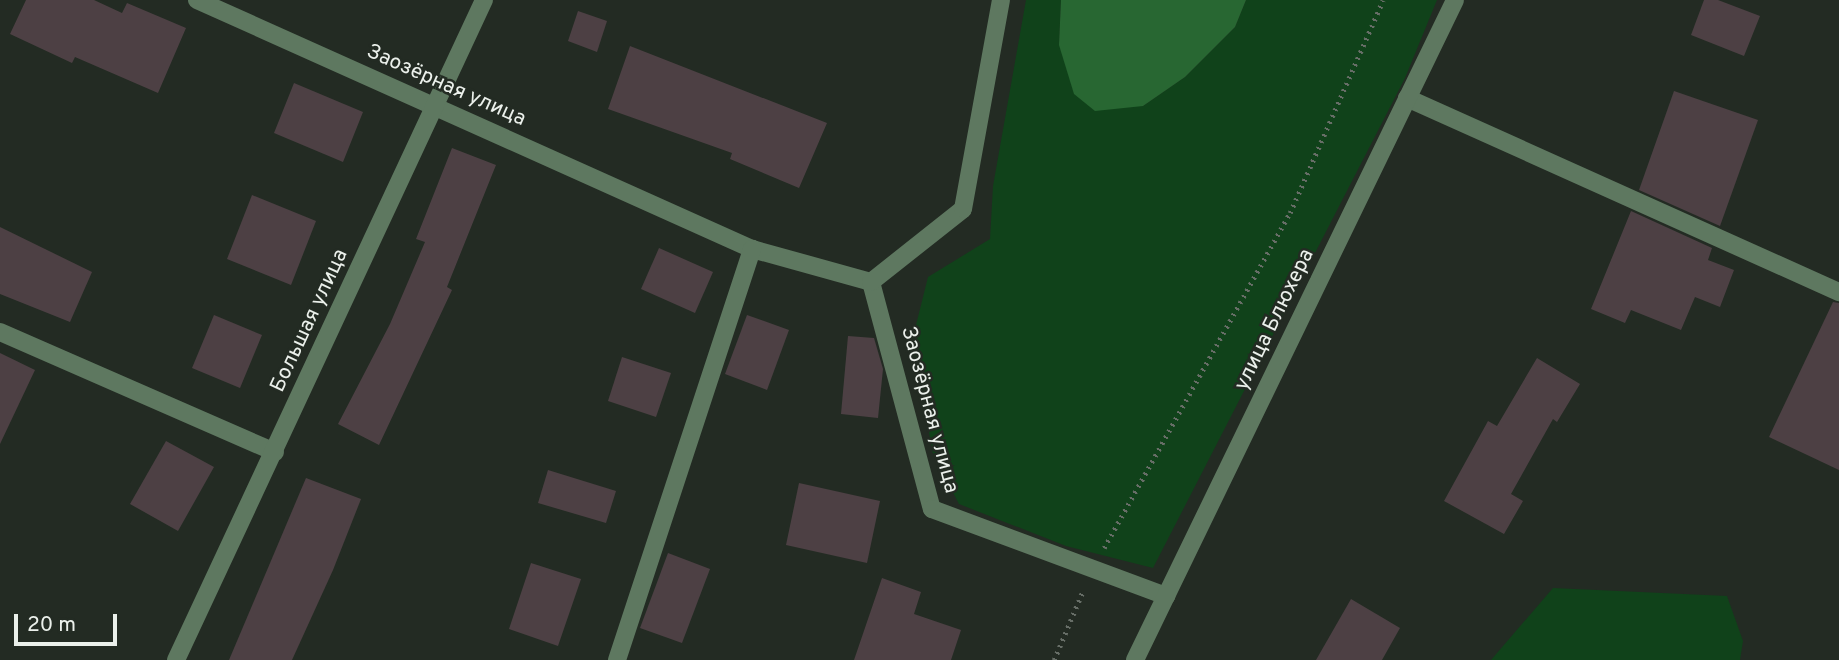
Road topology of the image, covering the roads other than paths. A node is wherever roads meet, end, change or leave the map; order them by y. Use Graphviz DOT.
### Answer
graph roads {
  1 [pos="197,0"];
  2 [pos="484,0"];
  3 [pos="1001,0"];
  4 [pos="1455,0"];
  5 [pos="1407,98"];
  6 [pos="434,105"];
  7 [pos="752,249"];
  8 [pos="871,282"];
  9 [pos="1839,292"];
  10 [pos="0,332"];
  11 [pos="275,452"];
  12 [pos="1167,596"];
  13 [pos="176,660"];
  14 [pos="617,660"];
  15 [pos="1136,660"];
  1 -- 6 [label="street, Заозёрная улица"];
  2 -- 6 [label="street, Большая улица"];
  3 -- 8 [label="street"];
  4 -- 5 [label="street, улица Блюхера"];
  5 -- 9 [label="street"];
  5 -- 12 [label="street, улица Блюхера"];
  6 -- 7 [label="street, Заозёрная улица"];
  6 -- 11 [label="street, Большая улица"];
  7 -- 8 [label="street, Заозёрная улица"];
  7 -- 14 [label="street"];
  8 -- 12 [label="street, Заозёрная улица"];
  10 -- 11 [label="street"];
  11 -- 13 [label="street, Большая улица"];
  12 -- 15 [label="street, улица Блюхера"];
}
